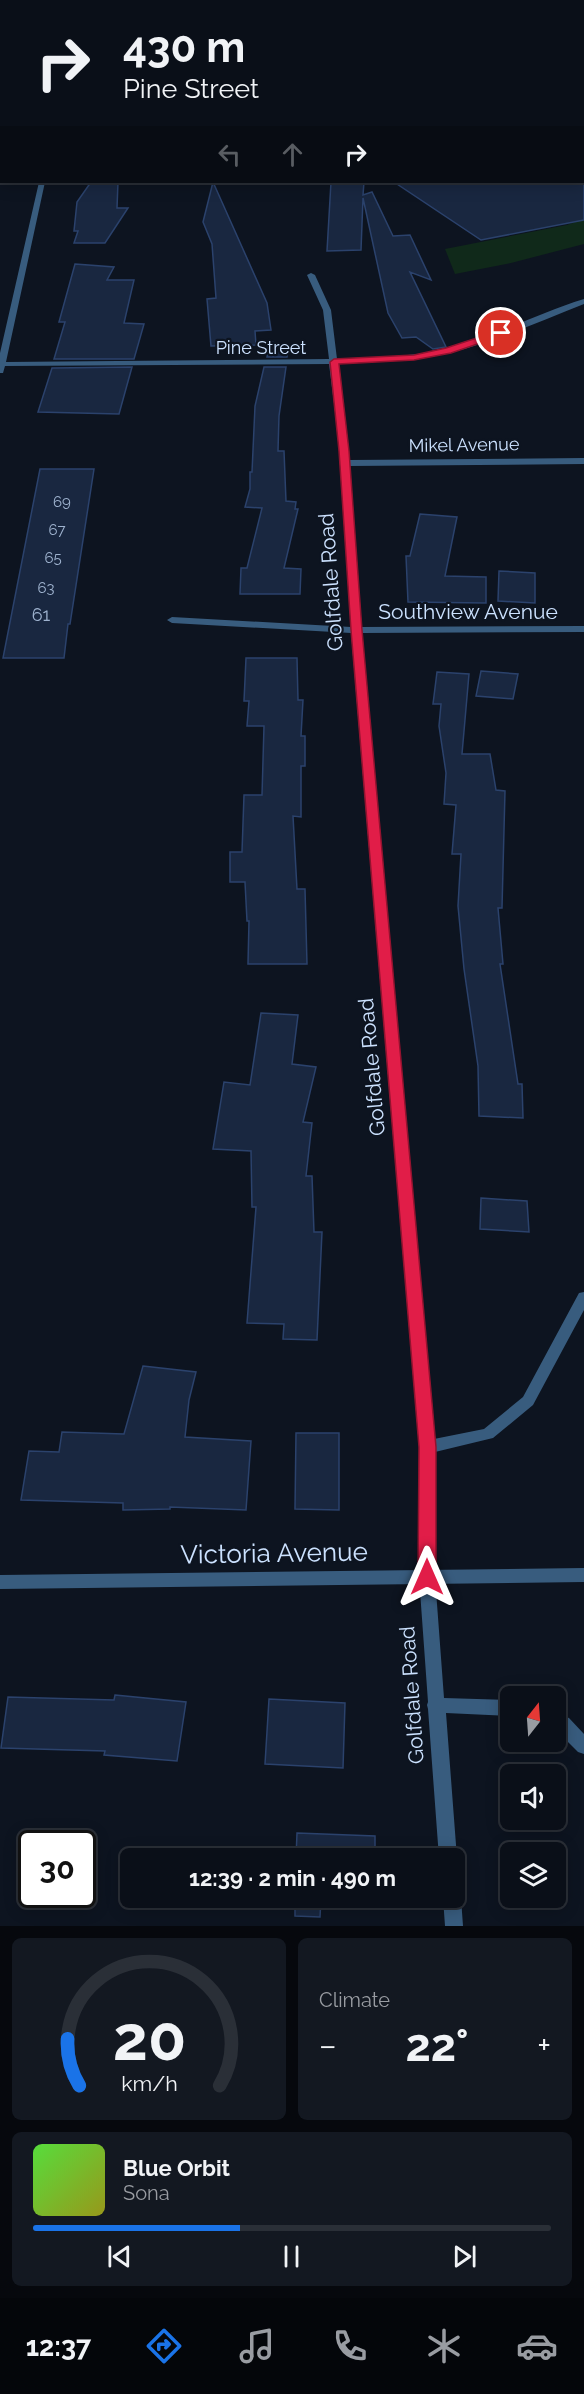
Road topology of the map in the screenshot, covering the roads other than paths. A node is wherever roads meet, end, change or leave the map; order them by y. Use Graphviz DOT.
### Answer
graph roads {
  1 [pos="42,183"];
  2 [pos="311,275"];
  3 [pos="584,302"];
  4 [pos="334,362"];
  5 [pos="0,366"];
  6 [pos="584,460"];
  7 [pos="345,463"];
  8 [pos="172,620"];
  9 [pos="584,629"];
  10 [pos="356,630"];
  11 [pos="584,1297"];
  12 [pos="427,1447"];
  13 [pos="584,1575"];
  14 [pos="427,1577"];
  15 [pos="0,1582"];
  16 [pos="435,1705"];
  17 [pos="500,1708"];
  18 [pos="566,1727"];
  19 [pos="584,1746"];
  20 [pos="447,1848"];
  21 [pos="453,1908"];
  22 [pos="454,1926"];
  1 -- 5 [label="street"];
  2 -- 4 [label="street, Golfdale Road"];
  3 -- 4 [label="street, Pine Street"];
  4 -- 5 [label="street, Pine Street"];
  4 -- 7 [label="street, Golfdale Road"];
  6 -- 7 [label="street, Mikel Avenue"];
  7 -- 10 [label="street, Golfdale Road"];
  8 -- 10 [label="street, Southview Avenue"];
  9 -- 10 [label="street, Southview Avenue"];
  10 -- 12 [label="street, Golfdale Road"];
  11 -- 12 [label="street"];
  12 -- 14 [label="street, Golfdale Road"];
  13 -- 14 [label="street, Victoria Avenue"];
  14 -- 15 [label="street, Victoria Avenue"];
  14 -- 16 [label="street, Golfdale Road"];
  16 -- 17 [label="street"];
  16 -- 20 [label="street, Golfdale Road"];
  18 -- 19 [label="street"];
  21 -- 22 [label="street"];
}
